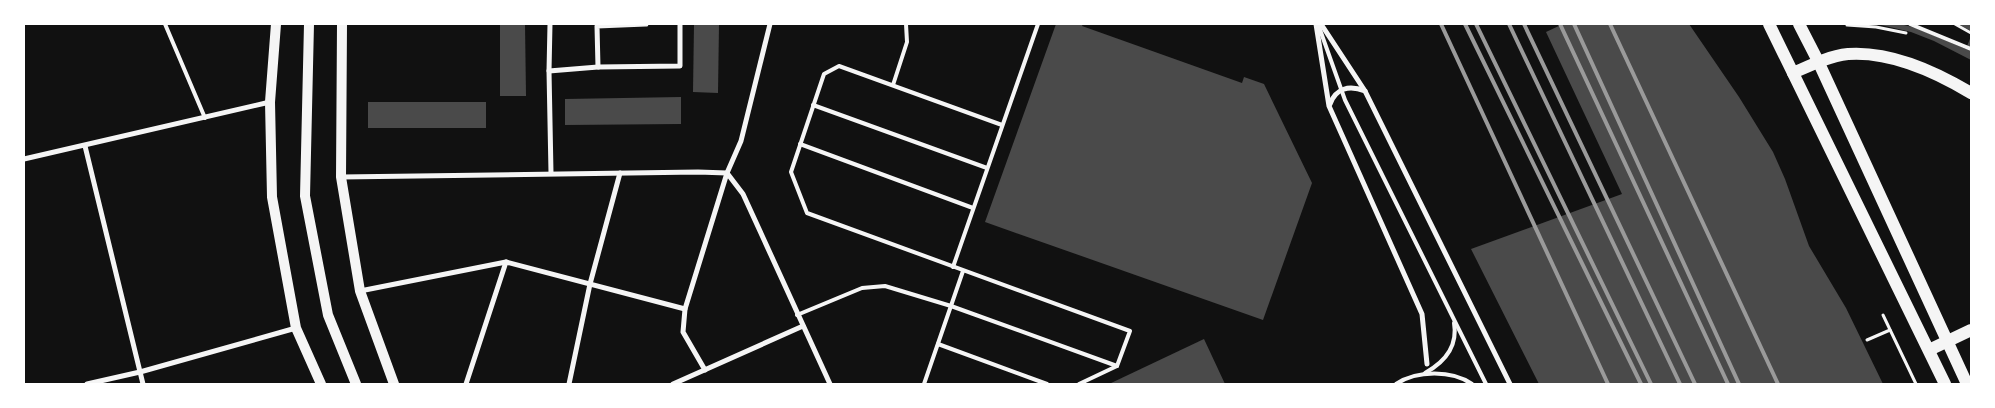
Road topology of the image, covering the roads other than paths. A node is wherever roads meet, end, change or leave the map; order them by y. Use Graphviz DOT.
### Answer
graph roads {
  1 [pos="165,24"];
  2 [pos="276,24"];
  3 [pos="309,24"];
  4 [pos="342,24"];
  5 [pos="550,24"];
  6 [pos="646,24"];
  7 [pos="680,24"];
  8 [pos="770,24"];
  9 [pos="906,24"];
  10 [pos="1038,24"];
  11 [pos="1318,24"];
  12 [pos="1769,24"];
  13 [pos="1799,24"];
  14 [pos="1910,24"];
  15 [pos="1971,49"];
  16 [pos="1818,61"];
  17 [pos="598,67"];
  18 [pos="549,71"];
  19 [pos="1794,73"];
  20 [pos="892,85"];
  21 [pos="1365,91"];
  22 [pos="1971,93"];
  23 [pos="270,102"];
  24 [pos="813,105"];
  25 [pos="1329,106"];
  26 [pos="205,118"];
  27 [pos="1002,125"];
  28 [pos="800,144"];
  29 [pos="84,146"];
  30 [pos="24,160"];
  31 [pos="987,168"];
  32 [pos="551,173"];
  33 [pos="620,173"];
  34 [pos="727,174"];
  35 [pos="341,177"];
  36 [pos="973,208"];
  37 [pos="506,262"];
  38 [pos="952,267"];
  39 [pos="963,271"];
  40 [pos="590,284"];
  41 [pos="360,291"];
  42 [pos="951,306"];
  43 [pos="685,309"];
  44 [pos="797,315"];
  45 [pos="1453,318"];
  46 [pos="803,326"];
  47 [pos="296,328"];
  48 [pos="1971,330"];
  49 [pos="1947,342"];
  50 [pos="938,344"];
  51 [pos="1929,350"];
  52 [pos="1426,364"];
  53 [pos="1118,366"];
  54 [pos="705,370"];
  55 [pos="140,372"];
  56 [pos="1423,374"];
  57 [pos="924,383"];
  58 [pos="87,384"];
  59 [pos="143,384"];
  60 [pos="321,384"];
  61 [pos="356,384"];
  62 [pos="394,384"];
  63 [pos="466,384"];
  64 [pos="569,384"];
  65 [pos="674,384"];
  66 [pos="830,384"];
  67 [pos="930,384"];
  68 [pos="1047,384"];
  69 [pos="1079,384"];
  70 [pos="1396,384"];
  71 [pos="1472,384"];
  72 [pos="1486,384"];
  73 [pos="1510,384"];
  74 [pos="1945,384"];
  75 [pos="1966,384"];
  1 -- 26 [label="lane"];
  2 -- 23 [label="main road"];
  3 -- 61 [label="main road"];
  4 -- 35 [label="main road"];
  5 -- 18 [label="street"];
  6 -- 17 [label="street"];
  7 -- 17 [label="street"];
  8 -- 34 [label="street"];
  9 -- 20 [label="lane"];
  10 -- 27 [label="lane"];
  11 -- 21 [label="street"];
  11 -- 25 [label="street"];
  11 -- 45 [label="lane"];
  12 -- 19 [label="main road"];
  13 -- 16 [label="main road"];
  14 -- 15 [label="lane"];
  16 -- 19 [label="main road"];
  16 -- 22 [label="main road"];
  16 -- 49 [label="main road"];
  17 -- 18 [label="street"];
  18 -- 32 [label="street"];
  19 -- 51 [label="main road"];
  20 -- 24 [label="lane"];
  20 -- 27 [label="lane"];
  21 -- 25 [label="street"];
  21 -- 73 [label="street"];
  23 -- 26 [label="street"];
  23 -- 47 [label="main road"];
  24 -- 28 [label="lane"];
  24 -- 31 [label="lane"];
  25 -- 52 [label="street"];
  26 -- 29 [label="street"];
  27 -- 31 [label="lane"];
  28 -- 36 [label="lane"];
  28 -- 38 [label="lane"];
  29 -- 30 [label="street"];
  29 -- 55 [label="street"];
  31 -- 36 [label="lane"];
  32 -- 33 [label="street"];
  32 -- 35 [label="street"];
  33 -- 34 [label="street"];
  33 -- 40 [label="street"];
  34 -- 43 [label="street"];
  34 -- 44 [label="street"];
  35 -- 41 [label="main road"];
  36 -- 38 [label="lane"];
  37 -- 40 [label="street"];
  37 -- 41 [label="street"];
  37 -- 63 [label="street"];
  38 -- 39 [label="lane"];
  39 -- 42 [label="lane"];
  39 -- 53 [label="lane"];
  40 -- 43 [label="street"];
  40 -- 64 [label="street"];
  41 -- 62 [label="main road"];
  42 -- 44 [label="lane"];
  42 -- 50 [label="lane"];
  42 -- 53 [label="lane"];
  43 -- 54 [label="street"];
  44 -- 46 [label="street"];
  45 -- 56 [label="lane"];
  45 -- 72 [label="lane"];
  46 -- 54 [label="street"];
  46 -- 66 [label="street"];
  47 -- 55 [label="street"];
  47 -- 60 [label="main road"];
  48 -- 49 [label="main road"];
  49 -- 51 [label="main road"];
  49 -- 75 [label="main road"];
  50 -- 57 [label="lane"];
  50 -- 68 [label="lane"];
  51 -- 74 [label="main road"];
  53 -- 69 [label="lane"];
  54 -- 65 [label="street"];
  55 -- 58 [label="street"];
  55 -- 59 [label="street"];
  56 -- 70 [label="lane"];
  56 -- 71 [label="lane"];
  57 -- 67 [label="lane"];
}
